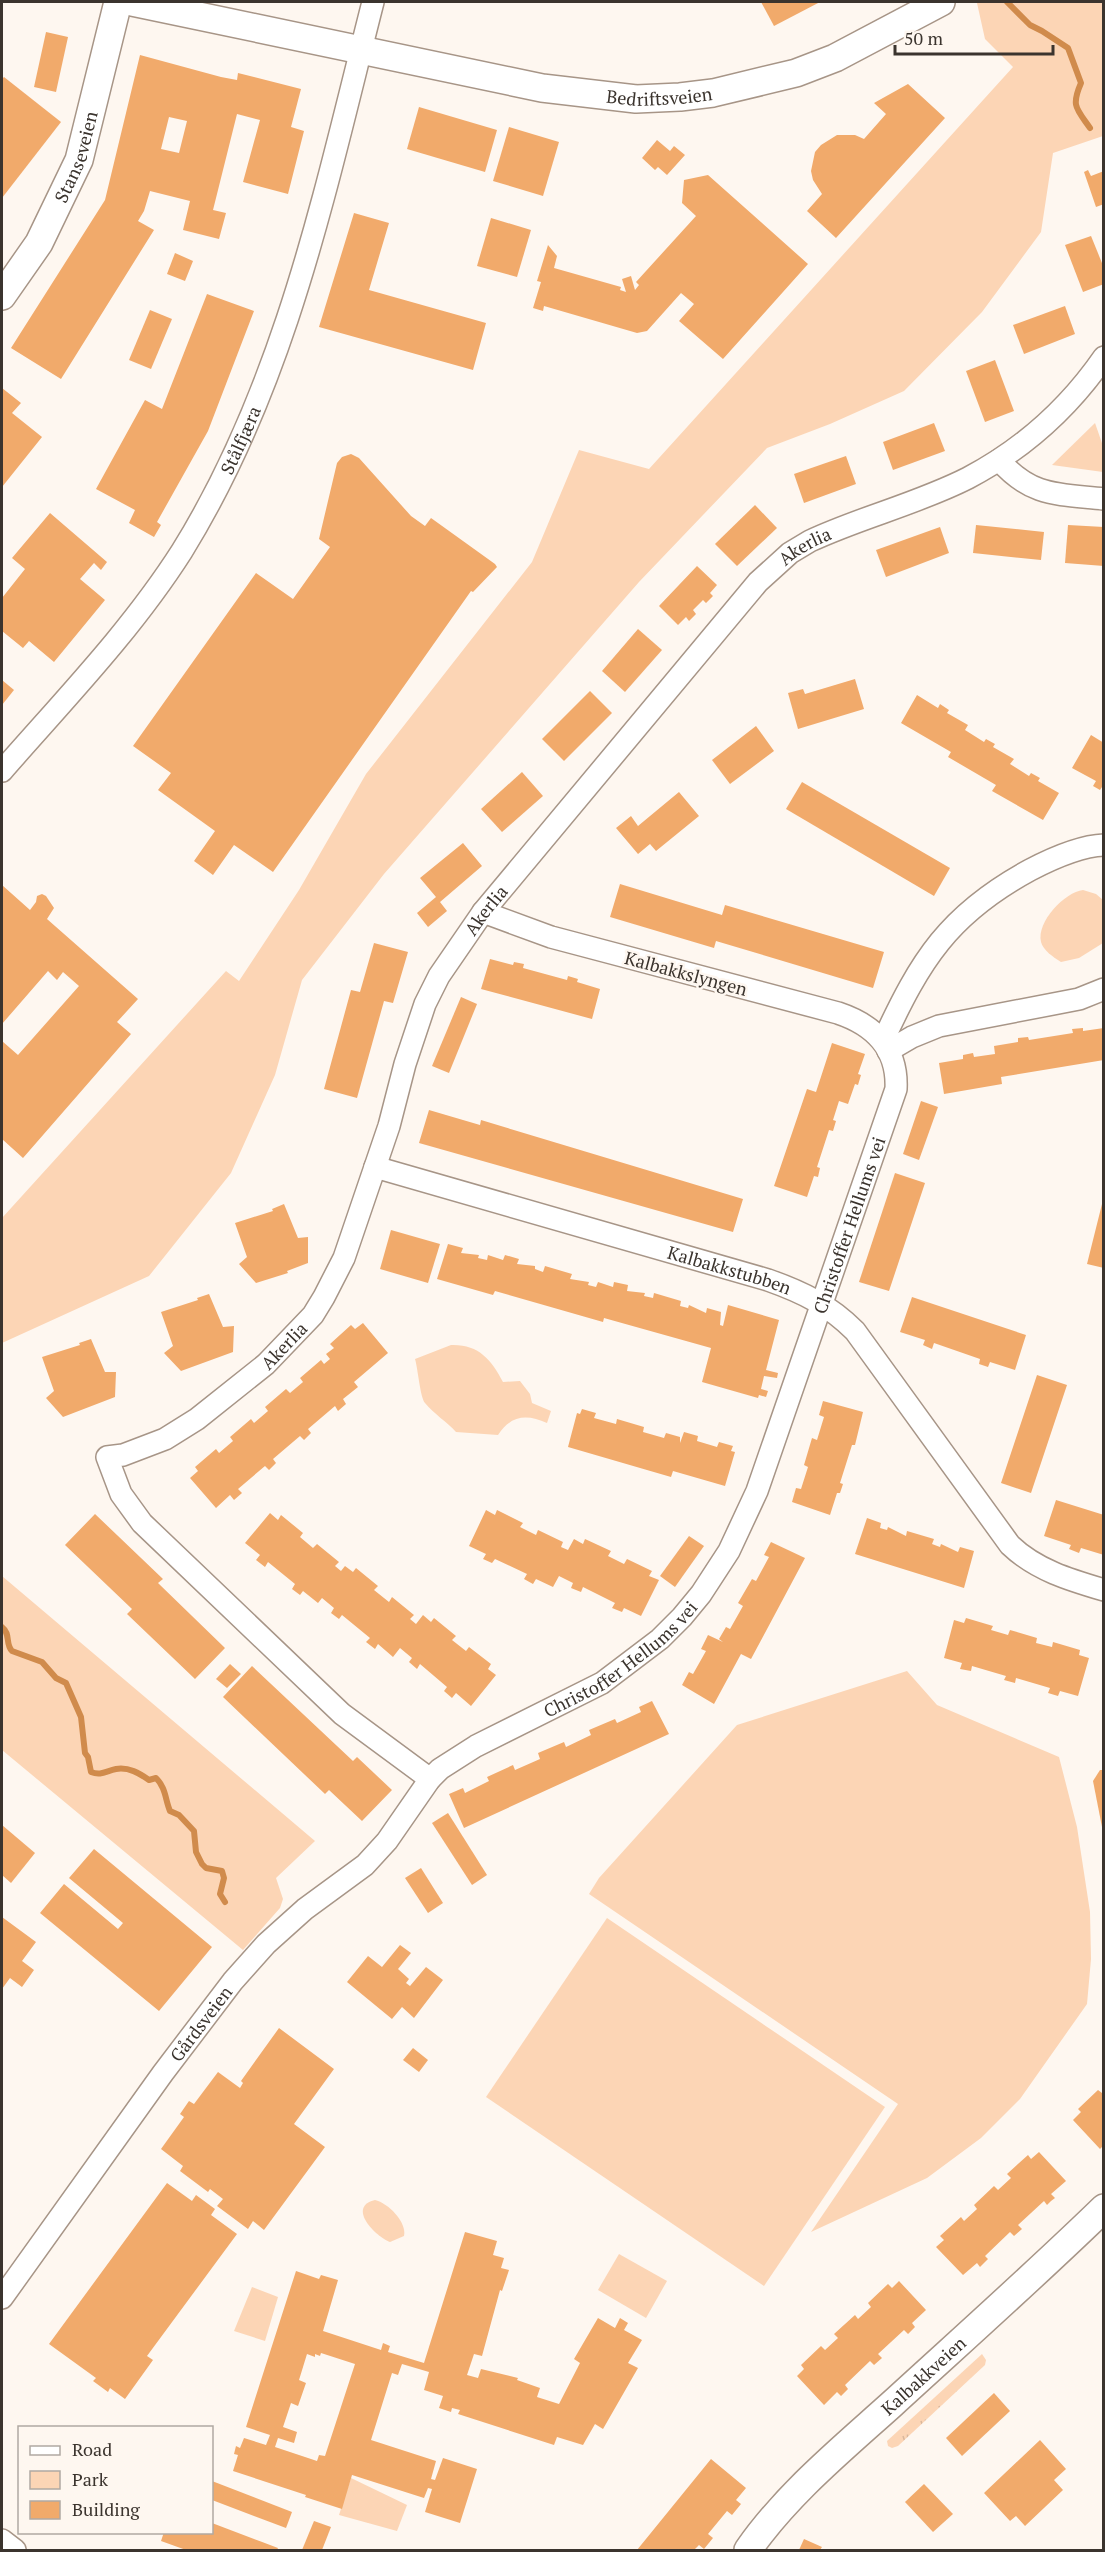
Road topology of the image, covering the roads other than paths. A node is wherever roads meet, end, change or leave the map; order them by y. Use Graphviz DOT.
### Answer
graph roads {
  1 [pos="118,2"];
  2 [pos="132,2"];
  3 [pos="373,2"];
  4 [pos="941,2"];
  5 [pos="362,50"];
  6 [pos="2,296"];
  7 [pos="1104,357"];
  8 [pos="999,460"];
  9 [pos="1104,499"];
  10 [pos="2,771"];
  11 [pos="1104,845"];
  12 [pos="483,912"];
  13 [pos="1104,989"];
  14 [pos="885,1046"];
  15 [pos="375,1167"];
  16 [pos="822,1303"];
  17 [pos="1104,1590"];
  18 [pos="430,1779"];
  19 [pos="1104,2208"];
  20 [pos="2,2298"];
  21 [pos="2,2540"];
  22 [pos="15,2550"];
  23 [pos="748,2550"];
  1 -- 6 [label="street, Stanseveien"];
  2 -- 5 [label="street, Bedriftsveien"];
  3 -- 5 [label="street"];
  4 -- 5 [label="street, Bedriftsveien"];
  5 -- 10 [label="street, Stålfjæra"];
  7 -- 8 [label="street, Akerlia"];
  8 -- 9 [label="street"];
  8 -- 12 [label="street, Akerlia"];
  11 -- 14 [label="street"];
  12 -- 14 [label="street, Kalbakkslyngen"];
  12 -- 15 [label="street, Akerlia"];
  13 -- 14 [label="street"];
  14 -- 16 [label="street, Christoffer Hellums vei"];
  15 -- 16 [label="street, Kalbakkstubben"];
  15 -- 18 [label="street, Akerlia"];
  16 -- 17 [label="street, Kalbakkstubben"];
  16 -- 18 [label="street, Christoffer Hellums vei"];
  18 -- 20 [label="street, Gårdsveien"];
  19 -- 23 [label="street, Kalbakkveien"];
  21 -- 22 [label="street"];
}
